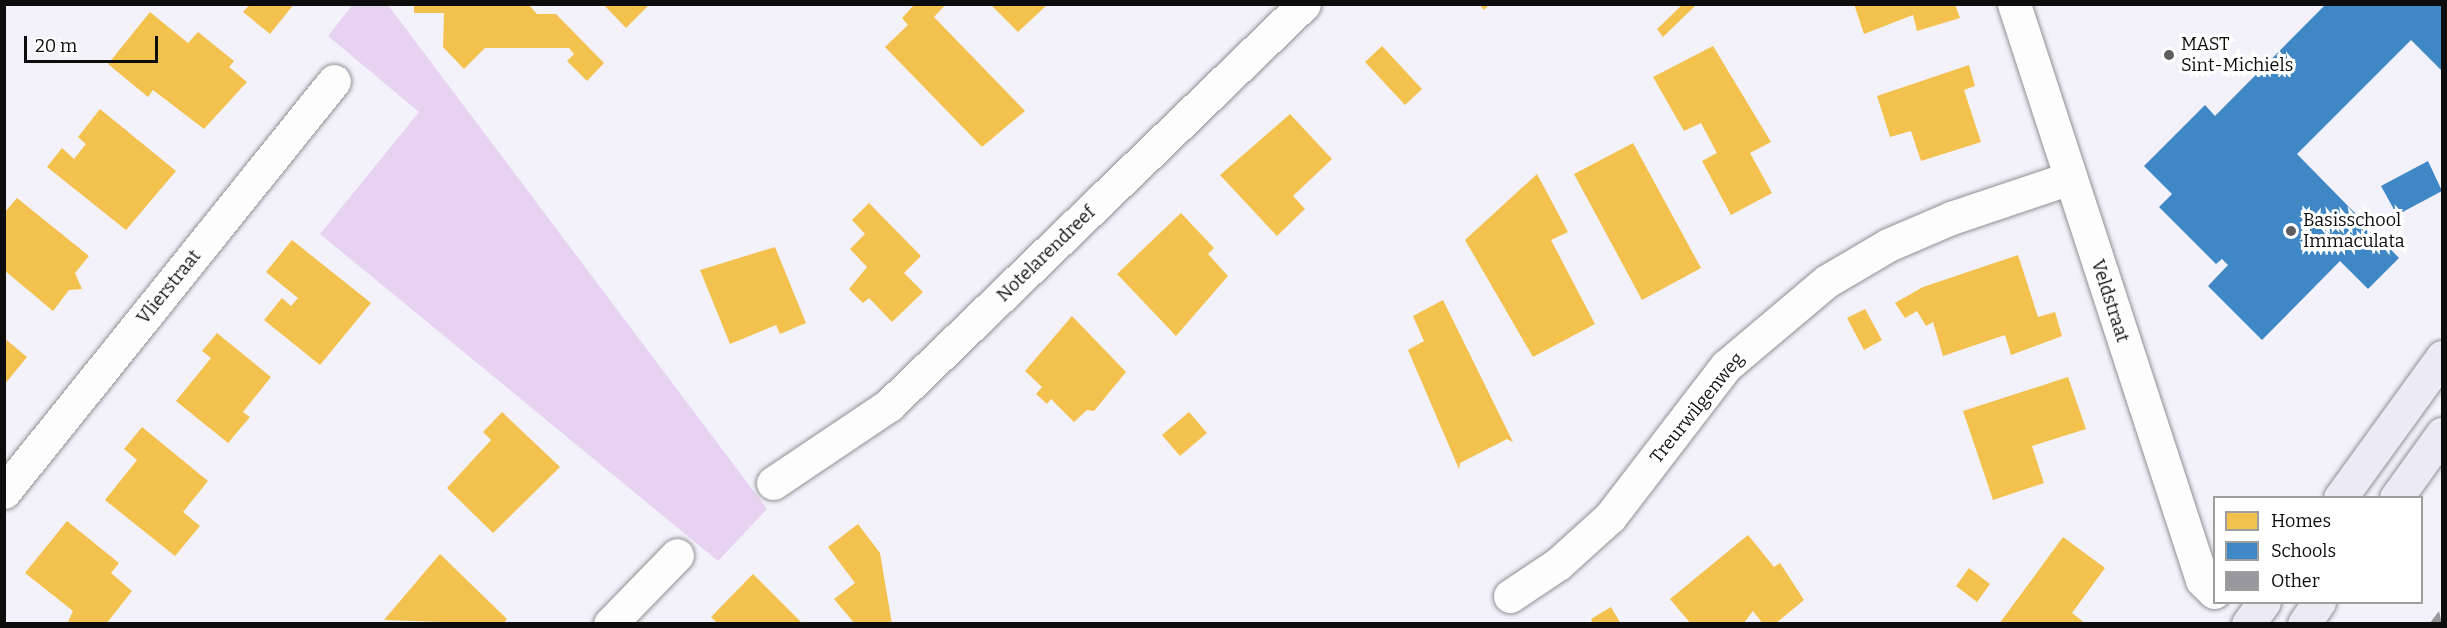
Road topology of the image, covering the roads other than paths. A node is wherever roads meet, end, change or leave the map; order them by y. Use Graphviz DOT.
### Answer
graph roads {
  1 [pos="1304,4"];
  2 [pos="2014,4"];
  3 [pos="333,81"];
  4 [pos="2070,178"];
  5 [pos="2442,357"];
  6 [pos="2442,434"];
  7 [pos="773,483"];
  8 [pos="4,492"];
  9 [pos="2341,496"];
  10 [pos="2397,496"];
  11 [pos="677,555"];
  12 [pos="2213,591"];
  13 [pos="1510,596"];
  14 [pos="2318,604"];
  15 [pos="610,624"];
  16 [pos="2304,624"];
  1 -- 7 [label="street, Notelarendreef"];
  2 -- 4 [label="street, Veldstraat"];
  3 -- 8 [label="street, Vlierstraat"];
  4 -- 12 [label="street, Veldstraat"];
  4 -- 13 [label="street, Treurwilgenweg"];
  5 -- 9 [label="main road"];
  6 -- 10 [label="main road"];
  11 -- 15 [label="street"];
  14 -- 16 [label="main road"];
}
